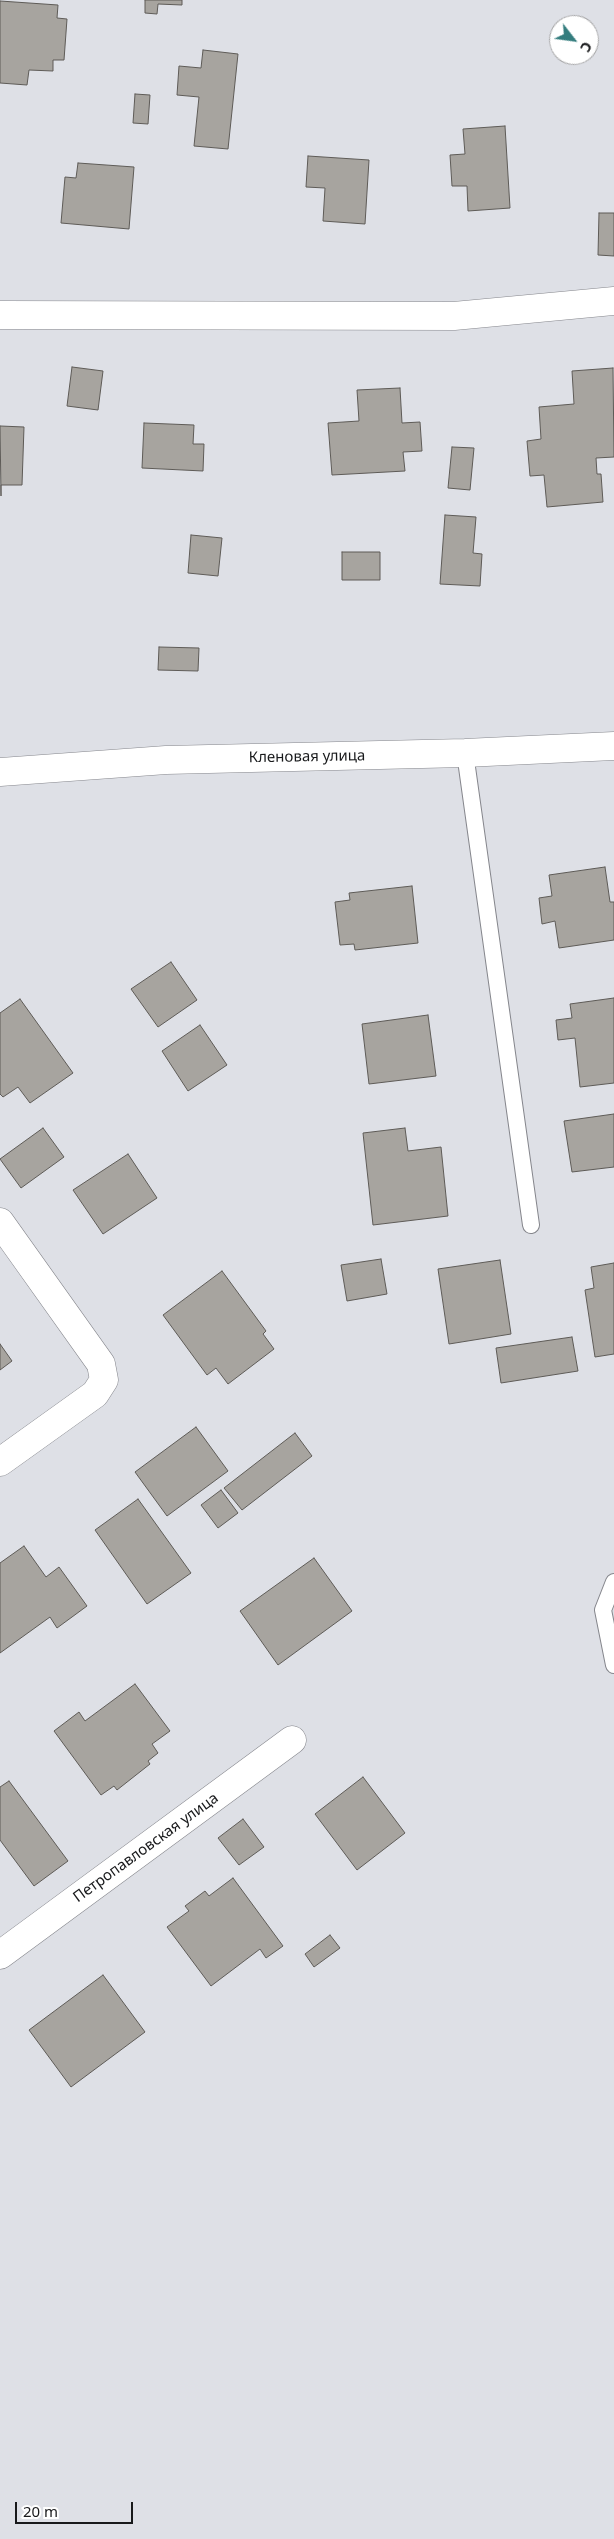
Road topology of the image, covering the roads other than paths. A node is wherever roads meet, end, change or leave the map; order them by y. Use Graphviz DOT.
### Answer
graph roads {
  1 [pos="614,301"];
  2 [pos="0,315"];
  3 [pos="614,746"];
  4 [pos="465,753"];
  5 [pos="0,772"];
  6 [pos="0,1222"];
  7 [pos="531,1225"];
  8 [pos="0,1462"];
  9 [pos="614,1582"];
  10 [pos="614,1665"];
  11 [pos="292,1740"];
  12 [pos="0,1955"];
  1 -- 2 [label="street"];
  3 -- 4 [label="street, Кленовая улица"];
  4 -- 5 [label="street, Кленовая улица"];
  4 -- 7 [label="lane"];
  6 -- 8 [label="street"];
  9 -- 10 [label="lane"];
  11 -- 12 [label="street, Петропавловская улица"];
}
